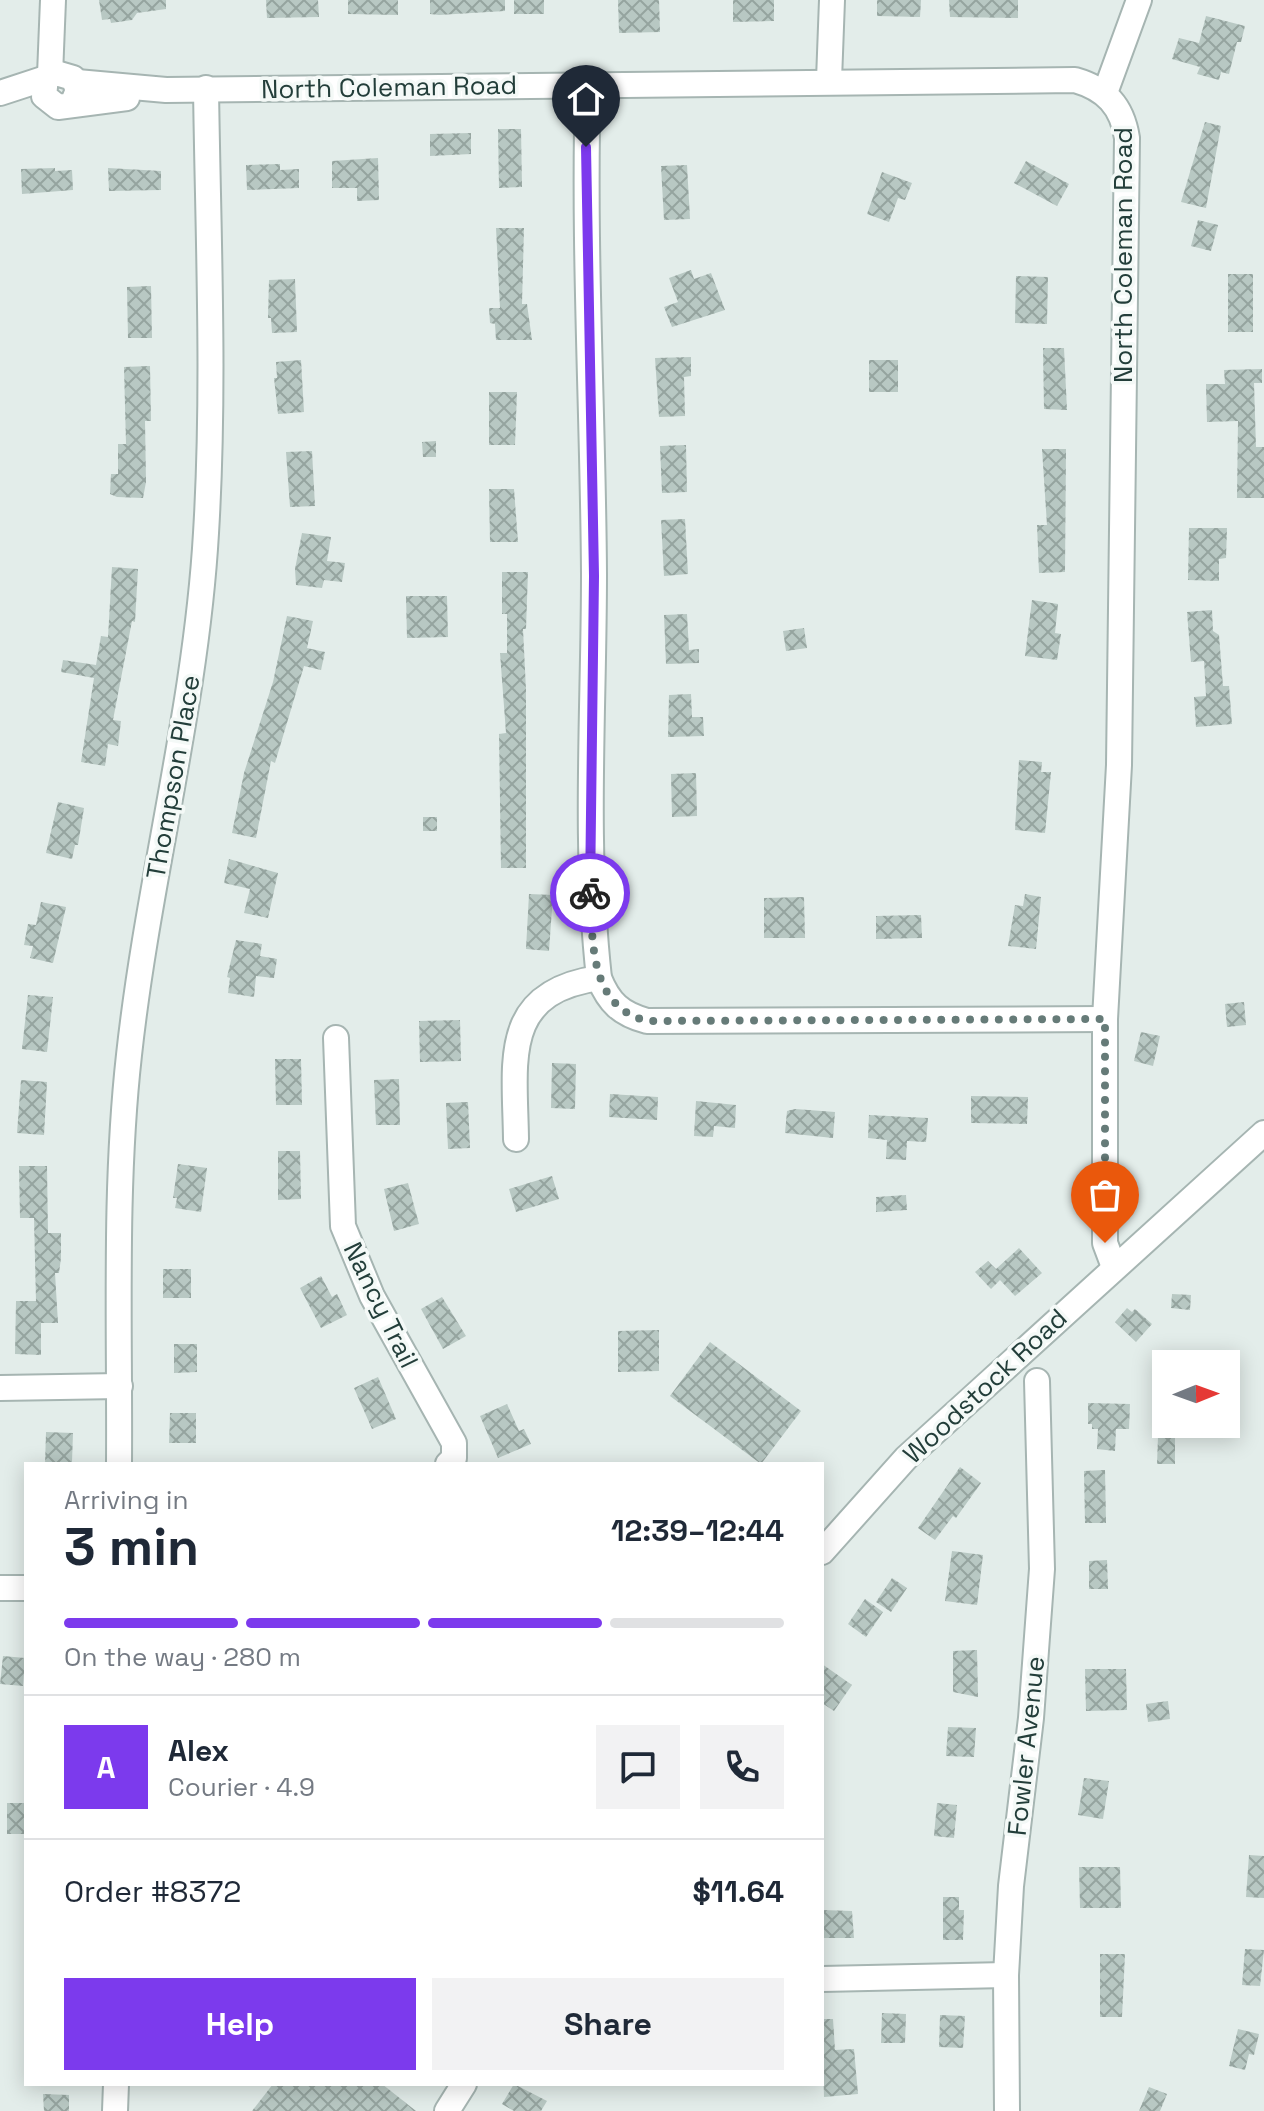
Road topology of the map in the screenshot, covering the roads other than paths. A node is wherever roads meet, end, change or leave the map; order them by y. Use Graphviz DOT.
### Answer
graph roads {
  1 [pos="53,0"];
  2 [pos="64,0"];
  3 [pos="832,0"];
  4 [pos="1139,0"];
  5 [pos="829,80"];
  6 [pos="588,84"];
  7 [pos="60,86"];
  8 [pos="206,88"];
  9 [pos="0,93"];
  10 [pos="1105,93"];
  11 [pos="599,978"];
  12 [pos="1105,1019"];
  13 [pos="336,1038"];
  14 [pos="1264,1133"];
  15 [pos="516,1139"];
  16 [pos="1114,1267"];
  17 [pos="1037,1381"];
  18 [pos="120,1386"];
  19 [pos="0,1388"];
  20 [pos="119,1462"];
  21 [pos="450,1462"];
  22 [pos="824,1550"];
  23 [pos="0,1588"];
  24 [pos="24,1588"];
  25 [pos="1006,1975"];
  26 [pos="824,1979"];
  27 [pos="116,2086"];
  28 [pos="463,2086"];
  29 [pos="115,2111"];
  30 [pos="447,2111"];
  31 [pos="1007,2111"];
  1 -- 7 [label="street"];
  2 -- 7 [label="street"];
  3 -- 5 [label="street"];
  4 -- 10 [label="street"];
  5 -- 6 [label="street, North Coleman Road"];
  5 -- 10 [label="street, North Coleman Road"];
  6 -- 8 [label="street, North Coleman Road"];
  6 -- 11 [label="street"];
  7 -- 8 [label="street, North Coleman Road"];
  7 -- 9 [label="street, North Coleman Road"];
  8 -- 18 [label="street, Thompson Place"];
  10 -- 12 [label="street, North Coleman Road"];
  11 -- 12 [label="street"];
  11 -- 15 [label="street"];
  12 -- 16 [label="street, North Coleman Road"];
  13 -- 21 [label="street, Nancy Trail"];
  14 -- 16 [label="street, Woodstock Road"];
  16 -- 22 [label="street, Woodstock Road"];
  17 -- 25 [label="street, Fowler Avenue"];
  18 -- 19 [label="street"];
  18 -- 20 [label="street, Thompson Place"];
  23 -- 24 [label="street"];
  25 -- 26 [label="street"];
  25 -- 31 [label="street, Fowler Avenue"];
  27 -- 29 [label="street"];
  28 -- 30 [label="street"];
}
